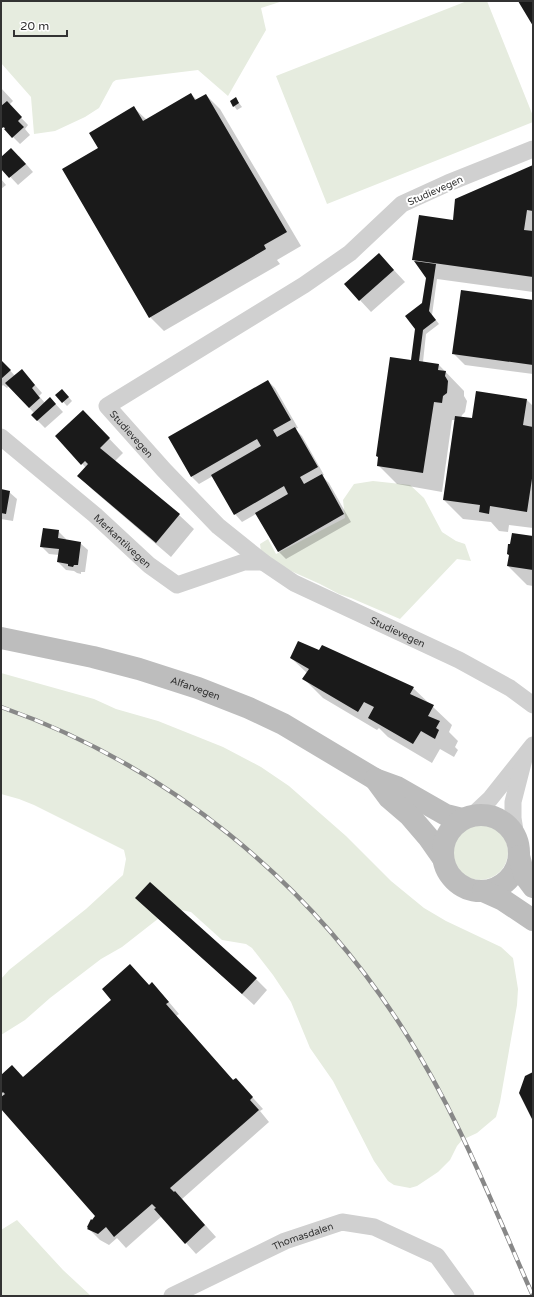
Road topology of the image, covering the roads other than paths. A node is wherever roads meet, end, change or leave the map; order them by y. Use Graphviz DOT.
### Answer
graph roads {
  1 [pos="533,149"];
  2 [pos="1,437"];
  3 [pos="263,562"];
  4 [pos="1,638"];
  5 [pos="533,705"];
  6 [pos="529,751"];
  7 [pos="375,778"];
  8 [pos="468,817"];
  9 [pos="517,846"];
  10 [pos="442,857"];
  11 [pos="533,887"];
  12 [pos="483,891"];
  13 [pos="533,920"];
  14 [pos="172,1296"];
  15 [pos="466,1296"];
  1 -- 3 [label="street, Studievegen"];
  2 -- 3 [label="street, Merkantilvegen"];
  3 -- 5 [label="street, Studievegen"];
  4 -- 7 [label="main road, Alfarvegen"];
  6 -- 8 [label="street"];
  6 -- 9 [label="street"];
  7 -- 8 [label="main road, Alfarvegen"];
  7 -- 10 [label="main road, Alfarvegen"];
  8 -- 9 [label="main road"];
  8 -- 10 [label="main road"];
  9 -- 11 [label="main road"];
  9 -- 12 [label="main road"];
  10 -- 12 [label="main road"];
  12 -- 13 [label="main road"];
  14 -- 15 [label="street, Thomasdalen"];
}
